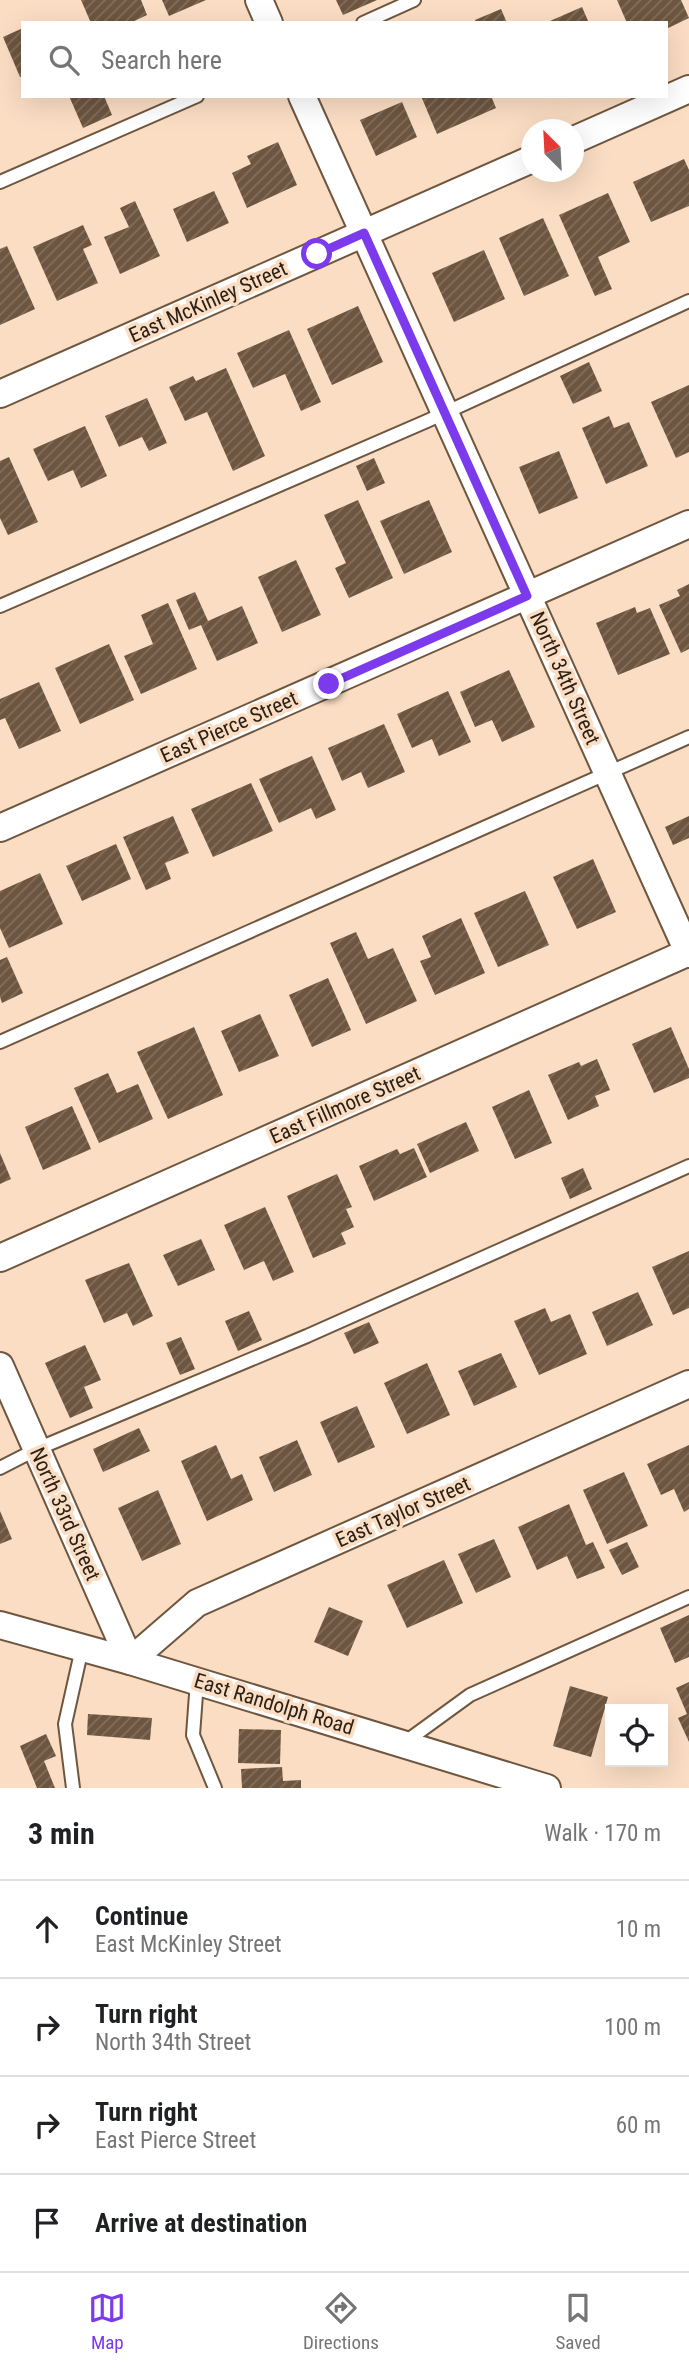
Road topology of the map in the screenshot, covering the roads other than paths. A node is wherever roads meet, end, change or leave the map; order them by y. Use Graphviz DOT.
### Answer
graph roads {
  1 [pos="259,0"];
  2 [pos="414,0"];
  3 [pos="268,21"];
  4 [pos="367,21"];
  5 [pos="689,89"];
  6 [pos="192,98"];
  7 [pos="303,98"];
  8 [pos="584,135"];
  9 [pos="521,163"];
  10 [pos="0,182"];
  11 [pos="364,233"];
  12 [pos="689,302"];
  13 [pos="0,394"];
  14 [pos="445,413"];
  15 [pos="689,524"];
  16 [pos="527,596"];
  17 [pos="0,606"];
  18 [pos="689,737"];
  19 [pos="608,774"];
  20 [pos="0,828"];
  21 [pos="689,953"];
  22 [pos="0,1042"];
  23 [pos="689,1166"];
  24 [pos="0,1258"];
  25 [pos="0,1366"];
  26 [pos="689,1384"];
  27 [pos="37,1449"];
  28 [pos="0,1468"];
  29 [pos="689,1597"];
  30 [pos="0,1625"];
  31 [pos="82,1648"];
  32 [pos="130,1661"];
  33 [pos="197,1681"];
  34 [pos="404,1744"];
  35 [pos="73,1788"];
  36 [pos="215,1788"];
  37 [pos="547,1788"];
  1 -- 3 [label="street"];
  2 -- 4 [label="lane"];
  5 -- 8 [label="street"];
  6 -- 10 [label="lane"];
  7 -- 11 [label="street, North 34th Street"];
  9 -- 11 [label="street, East McKinley Street"];
  11 -- 13 [label="street, East McKinley Street"];
  11 -- 14 [label="street, North 34th Street"];
  12 -- 14 [label="lane"];
  14 -- 16 [label="street, North 34th Street"];
  14 -- 17 [label="lane"];
  15 -- 16 [label="street, East Pierce Street"];
  16 -- 19 [label="street, North 34th Street"];
  16 -- 20 [label="street, East Pierce Street"];
  18 -- 19 [label="lane"];
  19 -- 21 [label="street, North 34th Street"];
  19 -- 22 [label="lane"];
  21 -- 24 [label="street, East Fillmore Street"];
  23 -- 27 [label="lane"];
  25 -- 27 [label="street, North 33rd Street"];
  26 -- 32 [label="street, East Taylor Street"];
  27 -- 28 [label="lane"];
  27 -- 32 [label="street, North 33rd Street"];
  29 -- 34 [label="lane"];
  30 -- 31 [label="street, East Randolph Road"];
  31 -- 32 [label="street, East Randolph Road"];
  31 -- 35 [label="lane"];
  32 -- 33 [label="street, East Randolph Road"];
  33 -- 34 [label="street, East Randolph Road"];
  33 -- 36 [label="lane"];
  34 -- 37 [label="street, East Randolph Road"];
}
